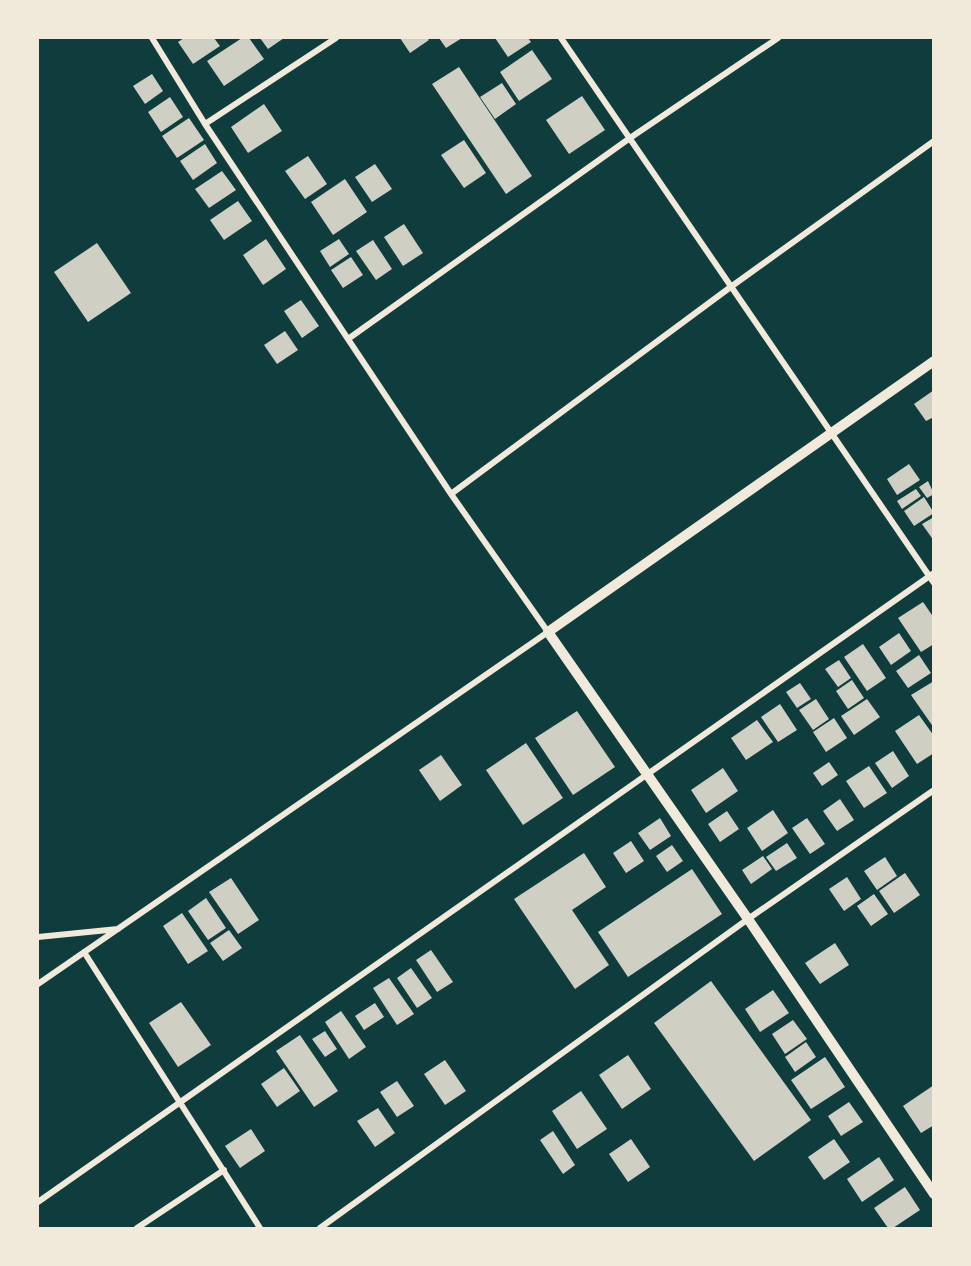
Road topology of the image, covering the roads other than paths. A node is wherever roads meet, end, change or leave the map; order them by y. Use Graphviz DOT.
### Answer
graph roads {
  1 [pos="152,38"];
  2 [pos="336,38"];
  3 [pos="561,38"];
  4 [pos="778,38"];
  5 [pos="204,124"];
  6 [pos="630,138"];
  7 [pos="933,141"];
  8 [pos="732,286"];
  9 [pos="348,339"];
  10 [pos="933,361"];
  11 [pos="830,433"];
  12 [pos="451,494"];
  13 [pos="931,575"];
  14 [pos="933,583"];
  15 [pos="548,632"];
  16 [pos="645,774"];
  17 [pos="933,790"];
  18 [pos="748,919"];
  19 [pos="122,928"];
  20 [pos="38,937"];
  21 [pos="84,952"];
  22 [pos="38,984"];
  23 [pos="181,1102"];
  24 [pos="224,1170"];
  25 [pos="933,1194"];
  26 [pos="38,1202"];
  27 [pos="137,1228"];
  28 [pos="260,1228"];
  29 [pos="320,1228"];
  1 -- 5 [label="street"];
  2 -- 5 [label="street"];
  3 -- 6 [label="street"];
  4 -- 6 [label="street"];
  5 -- 9 [label="street"];
  6 -- 8 [label="street"];
  6 -- 9 [label="street"];
  7 -- 8 [label="street"];
  8 -- 11 [label="street"];
  8 -- 12 [label="street"];
  9 -- 12 [label="street"];
  10 -- 11 [label="street"];
  11 -- 13 [label="street"];
  11 -- 15 [label="street"];
  12 -- 15 [label="street"];
  13 -- 14 [label="street"];
  13 -- 16 [label="street"];
  15 -- 16 [label="street"];
  15 -- 19 [label="street"];
  16 -- 18 [label="street"];
  16 -- 23 [label="street"];
  17 -- 18 [label="street"];
  18 -- 25 [label="street"];
  18 -- 29 [label="street"];
  19 -- 20 [label="street"];
  19 -- 21 [label="street"];
  21 -- 22 [label="street"];
  21 -- 23 [label="street"];
  23 -- 24 [label="street"];
  23 -- 26 [label="street"];
  24 -- 27 [label="street"];
  24 -- 28 [label="street"];
}
